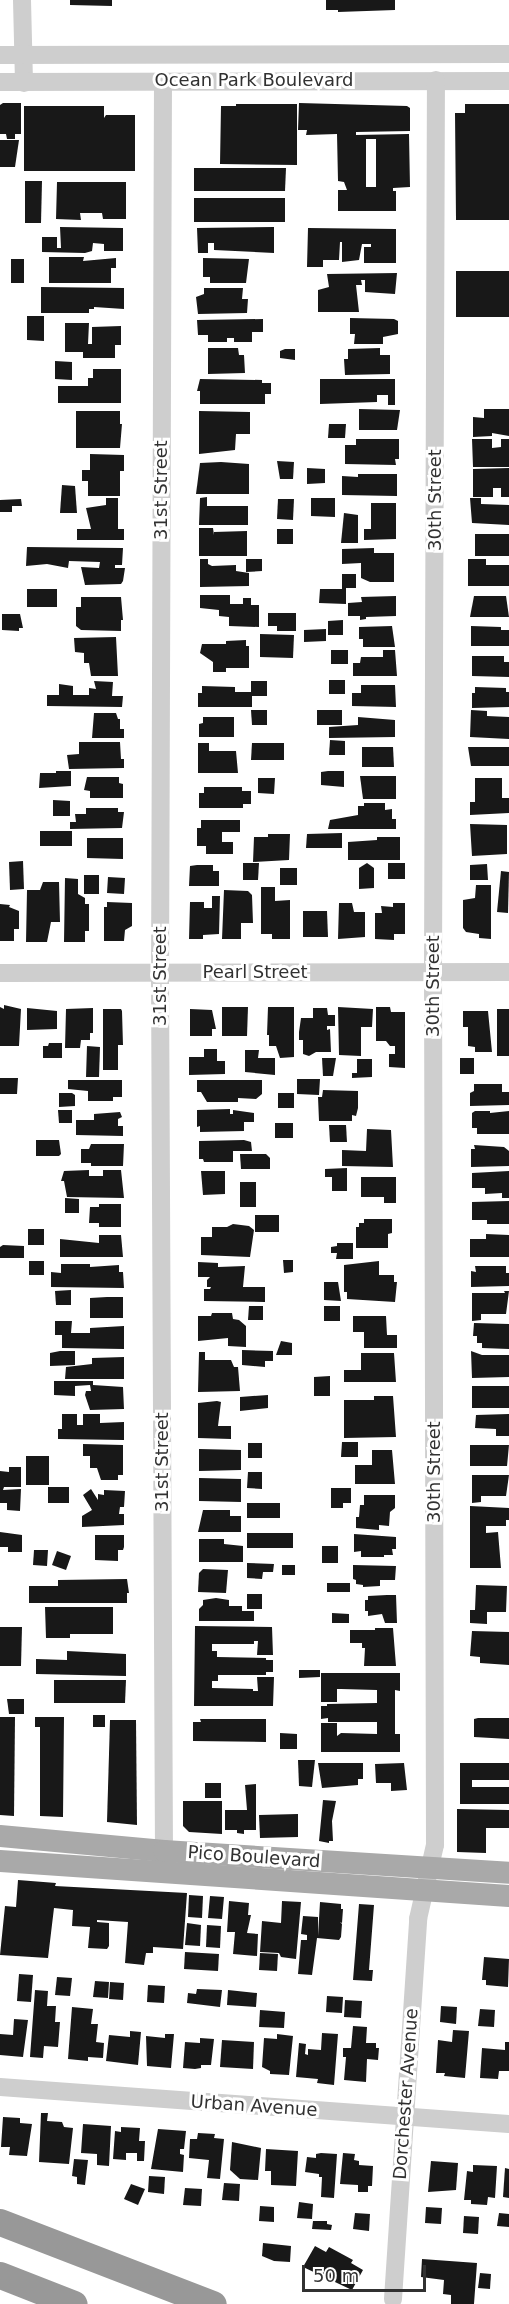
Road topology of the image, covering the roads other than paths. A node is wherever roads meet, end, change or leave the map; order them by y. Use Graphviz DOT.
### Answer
graph roads {
  1 [pos="22,0"];
  2 [pos="509,54"];
  3 [pos="0,56"];
  4 [pos="23,56"];
  5 [pos="163,80"];
  6 [pos="436,80"];
  7 [pos="509,81"];
  8 [pos="0,82"];
  9 [pos="24,83"];
  10 [pos="433,972"];
  11 [pos="509,972"];
  12 [pos="0,973"];
  13 [pos="160,973"];
  14 [pos="0,1836"];
  15 [pos="0,1861"];
  16 [pos="164,1861"];
  17 [pos="430,1868"];
  18 [pos="509,1873"];
  19 [pos="424,1890"];
  20 [pos="509,1896"];
  21 [pos="0,2086"];
  22 [pos="404,2117"];
  23 [pos="509,2124"];
  24 [pos="0,2222"];
  25 [pos="0,2275"];
  26 [pos="0,2291"];
  27 [pos="393,2299"];
  28 [pos="42,2304"];
  29 [pos="74,2304"];
  30 [pos="213,2304"];
  1 -- 4 [label="street"];
  2 -- 4 [label="street, Ocean Park Boulevard"];
  3 -- 4 [label="street, Ocean Park Boulevard"];
  4 -- 9 [label="street"];
  5 -- 6 [label="street, Ocean Park Boulevard"];
  5 -- 9 [label="street, Ocean Park Boulevard"];
  5 -- 13 [label="street, 31st Street"];
  6 -- 7 [label="street, Ocean Park Boulevard"];
  6 -- 10 [label="street, 30th Street"];
  8 -- 9 [label="street, Ocean Park Boulevard"];
  10 -- 11 [label="street, Pearl Street"];
  10 -- 13 [label="street, Pearl Street"];
  10 -- 17 [label="street, 30th Street"];
  12 -- 13 [label="street, Pearl Street"];
  13 -- 16 [label="street, 31st Street"];
  14 -- 16 [label="main road, Pico Boulevard"];
  15 -- 16 [label="main road, Pico Boulevard"];
  16 -- 17 [label="main road, Pico Boulevard"];
  16 -- 19 [label="main road, Pico Boulevard"];
  17 -- 18 [label="main road, Pico Boulevard"];
  17 -- 19 [label="street, 30th Street"];
  19 -- 20 [label="main road, Pico Boulevard"];
  19 -- 22 [label="street, Dorchester Avenue"];
  21 -- 22 [label="street, Urban Avenue"];
  22 -- 23 [label="street, Urban Avenue"];
  22 -- 27 [label="street, Dorchester Avenue"];
  24 -- 30 [label="highway"];
  25 -- 29 [label="highway"];
  26 -- 28 [label="highway"];
}
